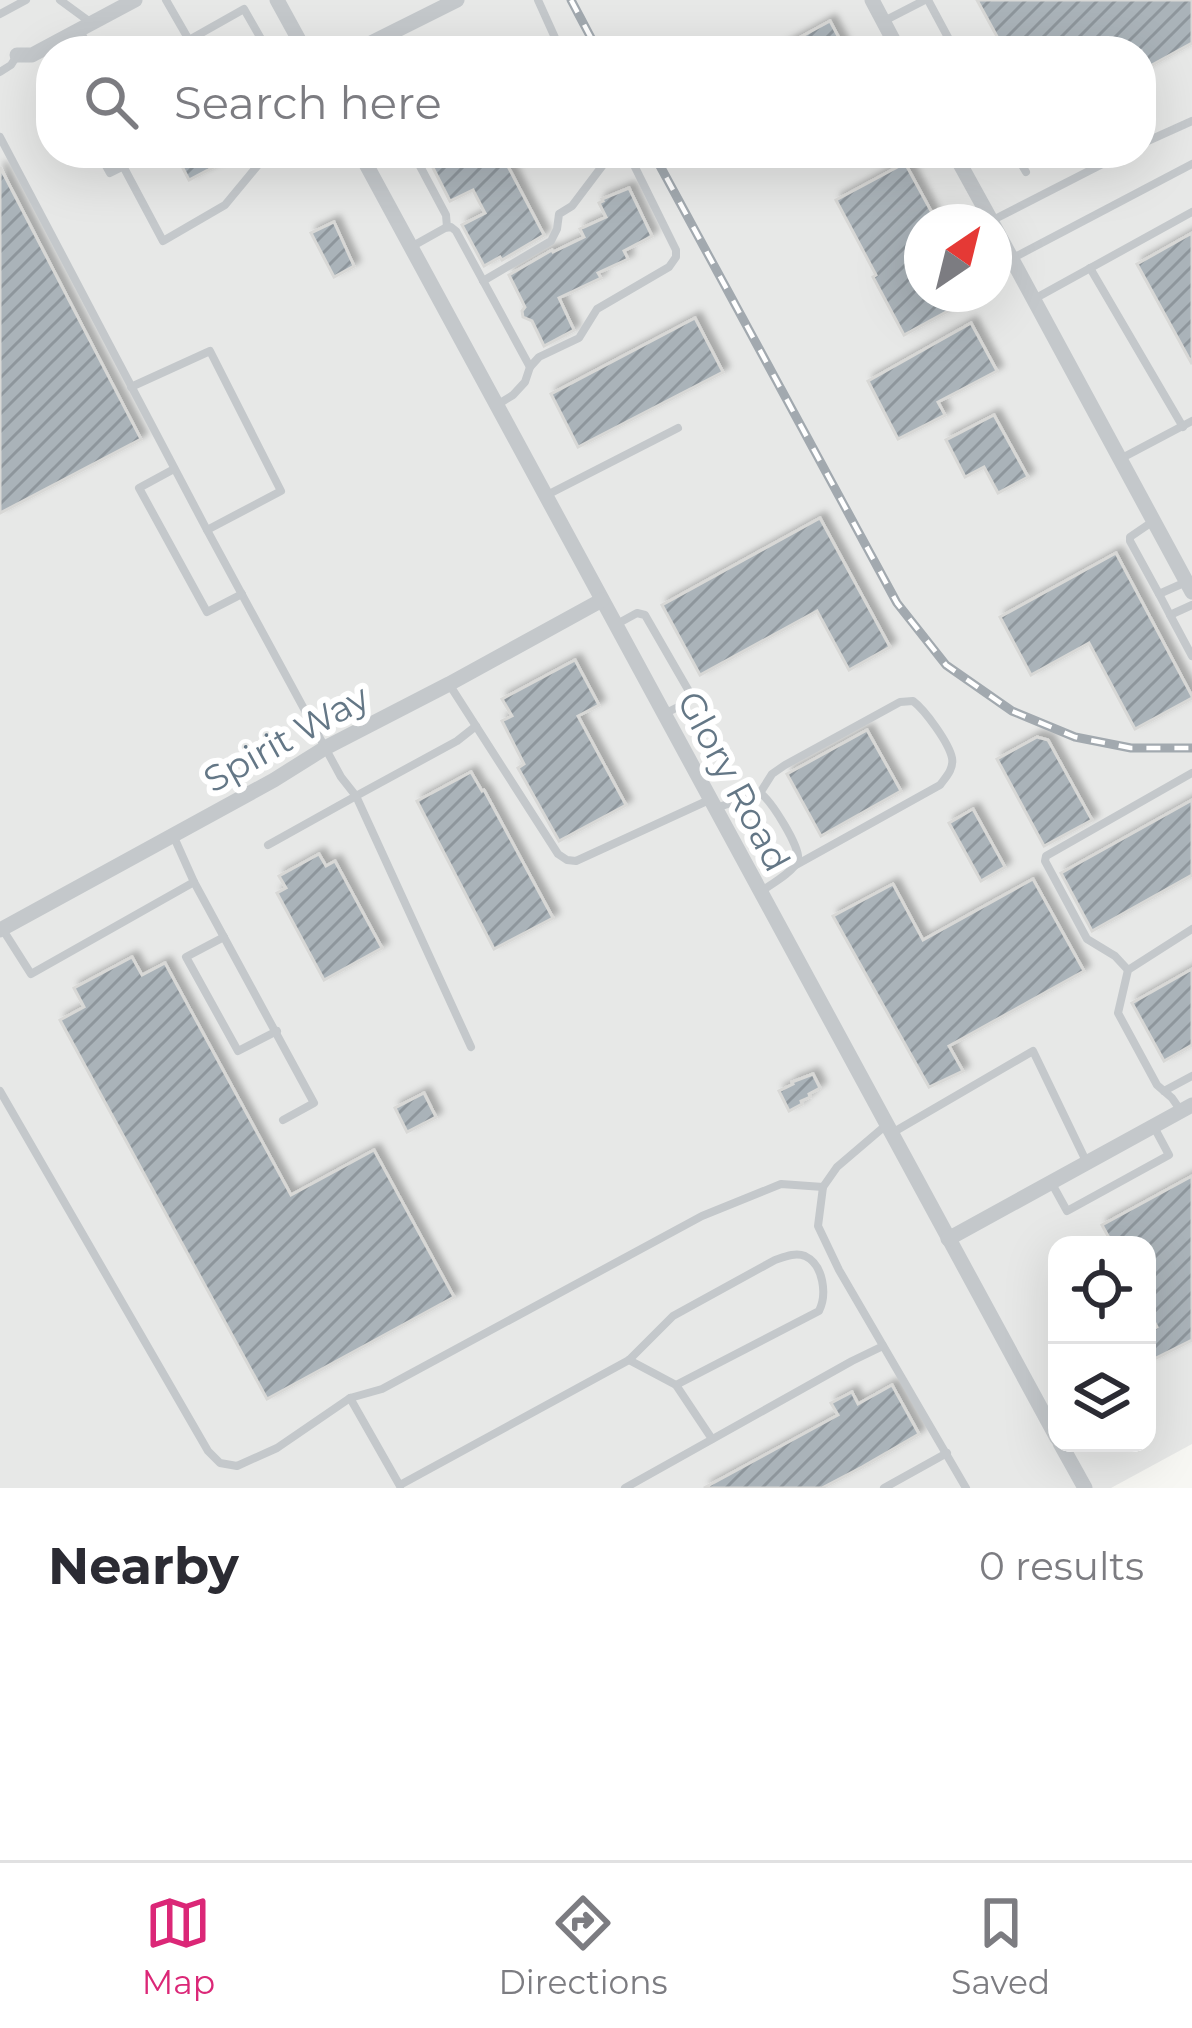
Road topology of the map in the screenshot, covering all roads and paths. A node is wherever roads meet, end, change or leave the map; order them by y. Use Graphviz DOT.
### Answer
graph roads {
  1 [pos="26,0"];
  2 [pos="60,0"];
  3 [pos="135,0"];
  4 [pos="166,0"];
  5 [pos="277,0"];
  6 [pos="458,0"];
  7 [pos="538,0"];
  8 [pos="872,0"];
  9 [pos="926,0"];
  10 [pos="0,14"];
  11 [pos="884,22"];
  12 [pos="86,26"];
  13 [pos="67,36"];
  14 [pos="88,36"];
  15 [pos="185,36"];
  16 [pos="205,36"];
  17 [pos="259,36"];
  18 [pos="297,36"];
  19 [pos="385,36"];
  20 [pos="554,36"];
  21 [pos="891,36"];
  22 [pos="947,36"];
  23 [pos="36,53"];
  24 [pos="17,55"];
  25 [pos="0,72"];
  26 [pos="1192,121"];
  27 [pos="0,137"];
  28 [pos="1156,137"];
  29 [pos="1192,164"];
  30 [pos="124,168"];
  31 [pos="256,168"];
  32 [pos="369,168"];
  33 [pos="421,168"];
  34 [pos="601,168"];
  35 [pos="635,168"];
  36 [pos="963,168"];
  37 [pos="1024,168"];
  38 [pos="1096,168"];
  39 [pos="1026,172"];
  40 [pos="982,204"];
  41 [pos="1012,212"];
  42 [pos="1192,212"];
  43 [pos="447,228"];
  44 [pos="411,247"];
  45 [pos="1012,258"];
  46 [pos="1090,268"];
  47 [pos="483,281"];
  48 [pos="1034,299"];
  49 [pos="530,368"];
  50 [pos="131,387"];
  51 [pos="497,405"];
  52 [pos="1187,424"];
  53 [pos="678,428"];
  54 [pos="1120,459"];
  55 [pos="174,469"];
  56 [pos="546,496"];
  57 [pos="1154,521"];
  58 [pos="207,530"];
  59 [pos="1189,587"];
  60 [pos="242,594"];
  61 [pos="1159,594"];
  62 [pos="602,600"];
  63 [pos="1192,605"];
  64 [pos="1171,615"];
  65 [pos="616,625"];
  66 [pos="1192,656"];
  67 [pos="449,684"];
  68 [pos="664,713"];
  69 [pos="476,726"];
  70 [pos="325,748"];
  71 [pos="1192,773"];
  72 [pos="760,793"];
  73 [pos="356,796"];
  74 [pos="712,804"];
  75 [pos="173,835"];
  76 [pos="268,845"];
  77 [pos="796,865"];
  78 [pos="194,882"];
  79 [pos="760,892"];
  80 [pos="1192,929"];
  81 [pos="1,930"];
  82 [pos="224,937"];
  83 [pos="1127,970"];
  84 [pos="277,1031"];
  85 [pos="471,1047"];
  86 [pos="1192,1076"];
  87 [pos="0,1090"];
  88 [pos="1165,1091"];
  89 [pos="1189,1107"];
  90 [pos="283,1120"];
  91 [pos="1153,1126"];
  92 [pos="888,1129"];
  93 [pos="1087,1163"];
  94 [pos="1052,1182"];
  95 [pos="823,1187"];
  96 [pos="948,1239"];
  97 [pos="884,1346"];
  98 [pos="629,1360"];
  99 [pos="676,1385"];
  100 [pos="350,1398"];
  101 [pos="1048,1422"];
  102 [pos="712,1439"];
  103 [pos="1065,1452"];
  104 [pos="947,1454"];
  105 [pos="644,1483"];
  106 [pos="400,1486"];
  107 [pos="625,1488"];
  108 [pos="884,1488"];
  109 [pos="967,1488"];
  110 [pos="1085,1488"];
  1 -- 10 [label="lane"];
  2 -- 12 [label="lane"];
  3 -- 12 [label="street"];
  4 -- 15 [label="lane"];
  5 -- 18 [label="street"];
  6 -- 19 [label="street"];
  7 -- 20 [label="lane"];
  8 -- 11 [label="street"];
  9 -- 11 [label="lane"];
  9 -- 22 [label="lane"];
  11 -- 21 [label="street"];
  12 -- 13 [label="street"];
  12 -- 14 [label="lane"];
  16 -- 17 [label="lane"];
  23 -- 24 [label="street"];
  24 -- 25 [label="lane"];
  26 -- 28 [label="lane"];
  27 -- 50 [label="lane"];
  29 -- 45 [label="lane"];
  30 -- 31 [label="lane"];
  32 -- 44 [label="street, Glory Road"];
  33 -- 43 [label="lane"];
  34 -- 47 [label="lane"];
  35 -- 49 [label="lane"];
  36 -- 40 [label="street"];
  37 -- 39 [label="lane"];
  38 -- 41 [label="lane"];
  42 -- 46 [label="lane"];
  43 -- 44 [label="lane"];
  43 -- 47 [label="lane"];
  44 -- 51 [label="street, Glory Road"];
  45 -- 48 [label="street"];
  46 -- 48 [label="lane"];
  46 -- 52 [label="lane"];
  47 -- 49 [label="lane"];
  48 -- 54 [label="street"];
  49 -- 51 [label="lane"];
  50 -- 55 [label="lane"];
  50 -- 58 [label="lane"];
  51 -- 56 [label="street, Glory Road"];
  52 -- 54 [label="lane"];
  53 -- 56 [label="lane"];
  54 -- 57 [label="street"];
  55 -- 58 [label="lane"];
  55 -- 60 [label="lane"];
  56 -- 62 [label="street, Glory Road"];
  57 -- 59 [label="street"];
  57 -- 61 [label="lane"];
  58 -- 60 [label="lane"];
  59 -- 61 [label="lane"];
  60 -- 70 [label="lane"];
  61 -- 64 [label="lane"];
  62 -- 65 [label="street, Glory Road"];
  62 -- 67 [label="street, Spirit Way"];
  63 -- 64 [label="lane"];
  64 -- 66 [label="lane"];
  65 -- 68 [label="street, Glory Road"];
  65 -- 68 [label="lane"];
  67 -- 69 [label="lane"];
  67 -- 70 [label="street, Spirit Way"];
  68 -- 74 [label="street, Glory Road"];
  69 -- 73 [label="lane"];
  69 -- 74 [label="lane"];
  70 -- 73 [label="lane"];
  70 -- 75 [label="street, Spirit Way"];
  71 -- 83 [label="lane"];
  72 -- 74 [label="lane"];
  72 -- 77 [label="lane"];
  72 -- 77 [label="lane"];
  73 -- 76 [label="lane"];
  73 -- 85 [label="lane"];
  74 -- 79 [label="street, Glory Road"];
  75 -- 78 [label="lane"];
  75 -- 81 [label="street, Spirit Way"];
  77 -- 79 [label="lane"];
  78 -- 81 [label="lane"];
  78 -- 82 [label="lane"];
  79 -- 92 [label="street, Glory Road"];
  80 -- 83 [label="lane"];
  82 -- 84 [label="lane"];
  82 -- 84 [label="lane"];
  83 -- 88 [label="lane"];
  84 -- 90 [label="lane"];
  86 -- 88 [label="lane"];
  87 -- 100 [label="lane"];
  88 -- 89 [label="lane"];
  89 -- 91 [label="street"];
  91 -- 93 [label="street"];
  91 -- 94 [label="lane"];
  92 -- 93 [label="lane"];
  92 -- 95 [label="lane"];
  92 -- 96 [label="street, Glory Road"];
  93 -- 94 [label="street"];
  94 -- 96 [label="street"];
  95 -- 97 [label="lane"];
  95 -- 100 [label="lane"];
  96 -- 101 [label="street, Glory Road"];
  97 -- 102 [label="lane"];
  97 -- 104 [label="lane"];
  98 -- 99 [label="lane"];
  98 -- 99 [label="lane"];
  98 -- 106 [label="lane"];
  99 -- 102 [label="lane"];
  100 -- 106 [label="lane"];
  102 -- 105 [label="lane"];
  103 -- 110 [label="street, Glory Road"];
  104 -- 108 [label="lane"];
  104 -- 109 [label="lane"];
  105 -- 107 [label="lane"];
}
